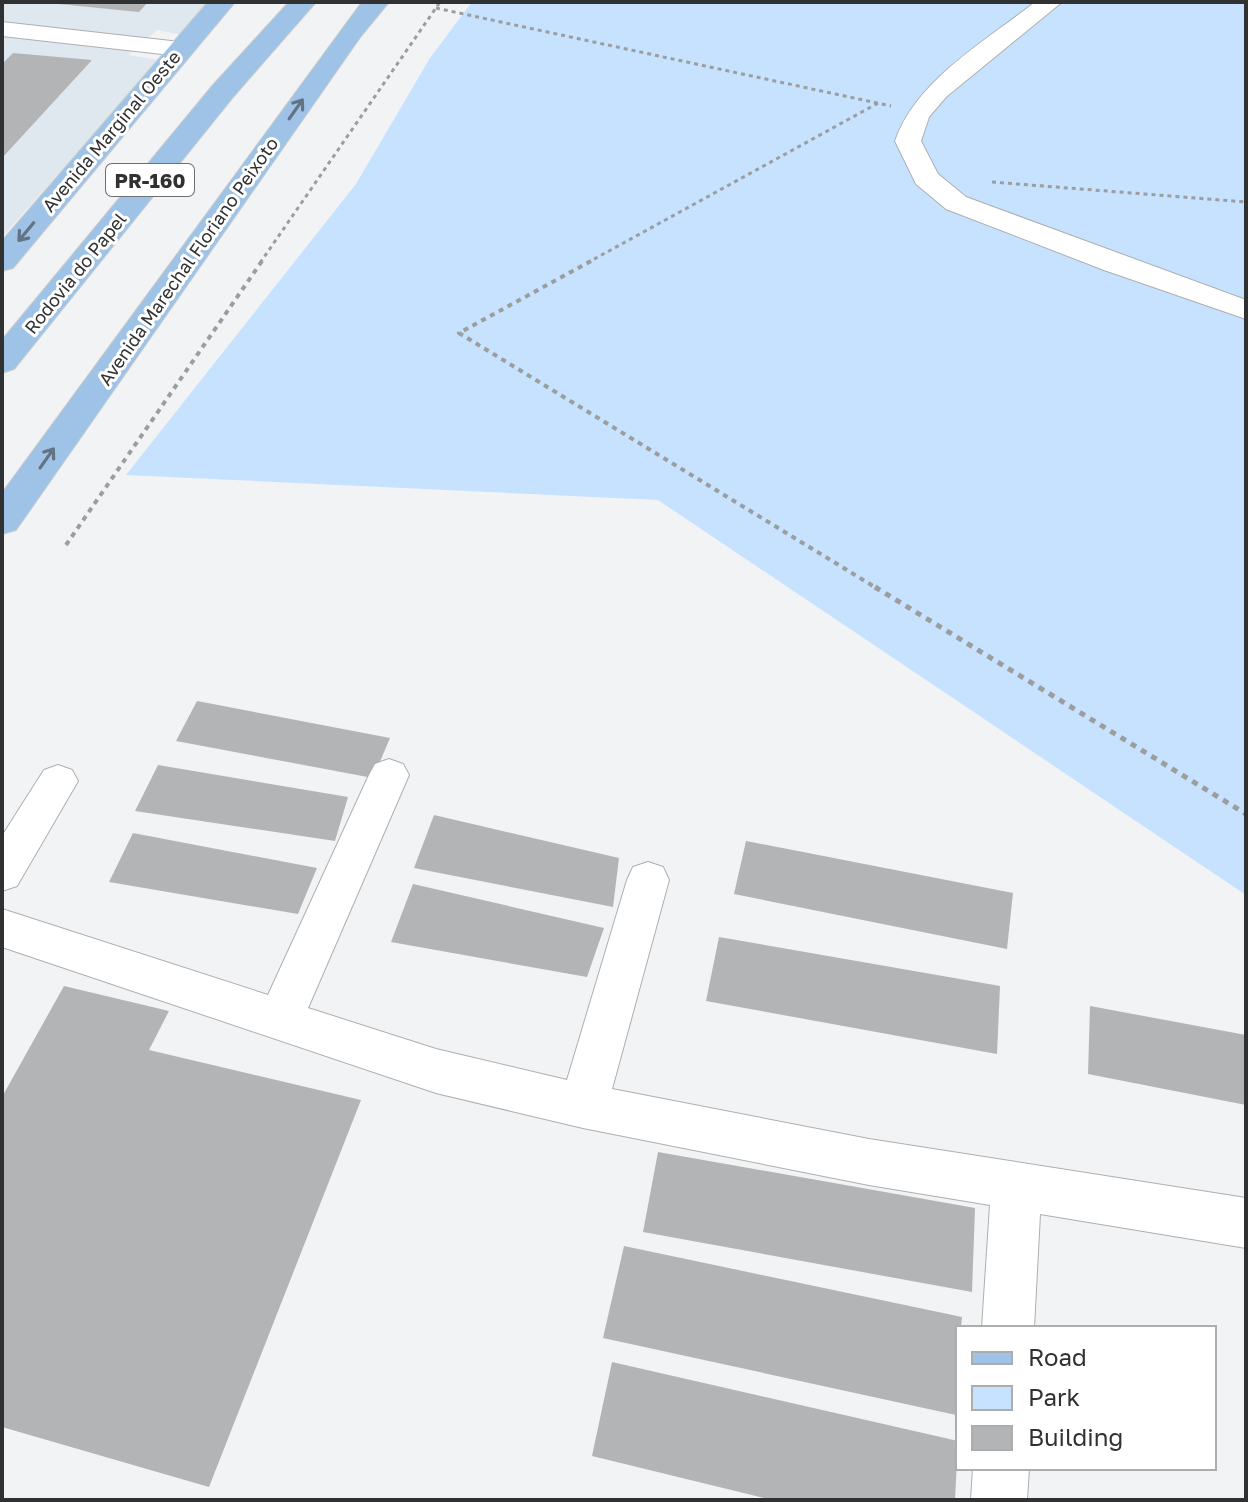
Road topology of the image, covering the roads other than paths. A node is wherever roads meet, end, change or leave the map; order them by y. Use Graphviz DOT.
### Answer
graph roads {
  1 [pos="222,2"];
  2 [pos="303,2"];
  3 [pos="376,2"];
  4 [pos="1050,2"];
  5 [pos="2,29"];
  6 [pos="180,49"];
  7 [pos="2,261"];
  8 [pos="1246,310"];
  9 [pos="2,362"];
  10 [pos="2,521"];
  11 [pos="389,775"];
  12 [pos="58,781"];
  13 [pos="2,873"];
  14 [pos="648,880"];
  15 [pos="2,928"];
  16 [pos="280,1020"];
  17 [pos="583,1106"];
  18 [pos="1016,1185"];
  19 [pos="1246,1223"];
  20 [pos="1008,1326"];
  21 [pos="1001,1470"];
  22 [pos="999,1500"];
  1 -- 6 [label="main road, Avenida Marginal Oeste"];
  2 -- 9 [label="main road, Rodovia do Papel / PR-160"];
  10 -- 3 [label="main road, Avenida Marechal Floriano Peixoto, one-way"];
  4 -- 8 [label="street"];
  5 -- 6 [label="street"];
  6 -- 7 [label="main road, Avenida Marginal Oeste, one-way"];
  11 -- 16 [label="street"];
  12 -- 13 [label="street"];
  14 -- 17 [label="street"];
  15 -- 16 [label="street"];
  16 -- 17 [label="street"];
  17 -- 18 [label="street"];
  18 -- 19 [label="street"];
  18 -- 20 [label="street"];
  21 -- 22 [label="street"];
}
